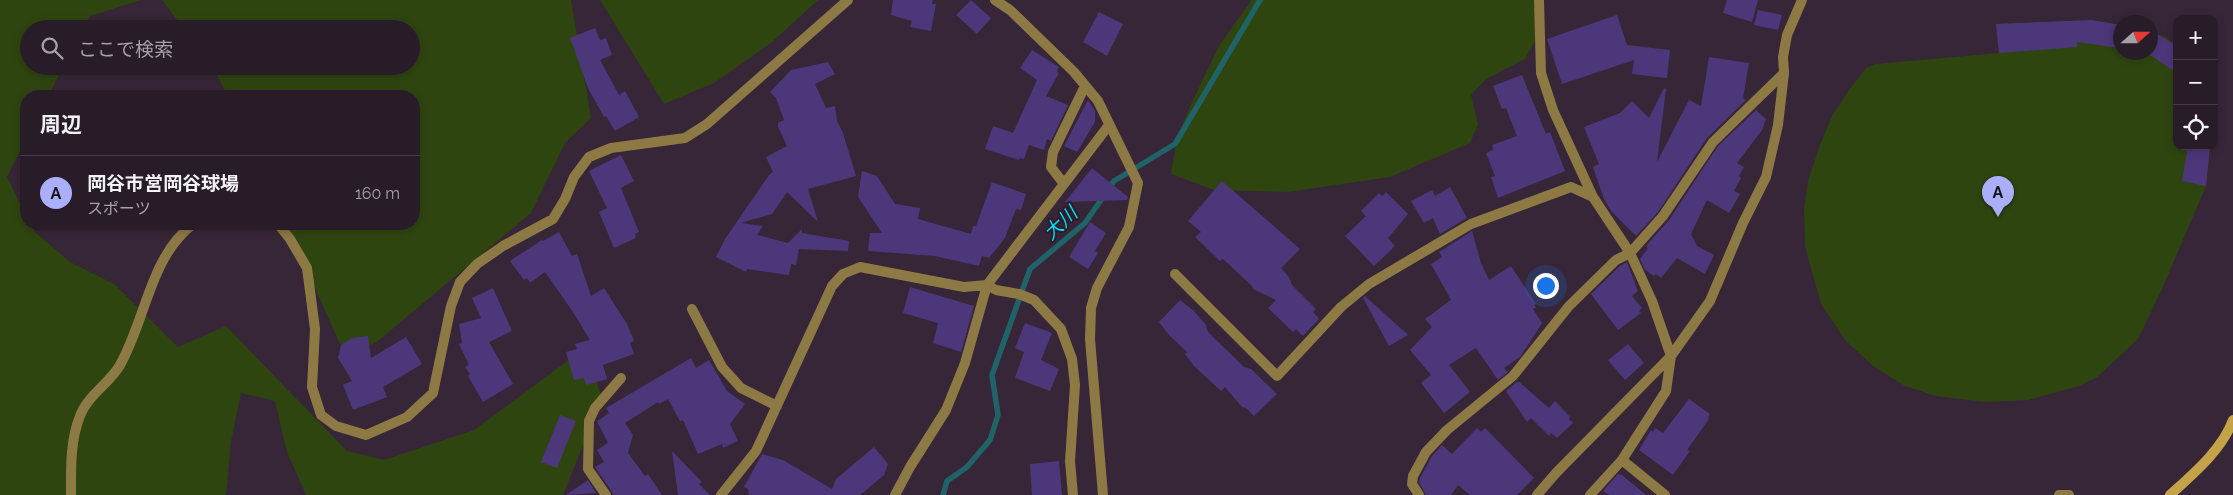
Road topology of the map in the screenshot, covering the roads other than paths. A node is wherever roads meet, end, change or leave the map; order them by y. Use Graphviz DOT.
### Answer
graph roads {
  1 [pos="848,0"];
  2 [pos="995,0"];
  3 [pos="1538,0"];
  4 [pos="1802,0"];
  5 [pos="1784,73"];
  6 [pos="1086,86"];
  7 [pos="1109,125"];
  8 [pos="1064,184"];
  9 [pos="1593,197"];
  10 [pos="185,230"];
  11 [pos="283,230"];
  12 [pos="1630,253"];
  13 [pos="1175,274"];
  14 [pos="987,285"];
  15 [pos="692,309"];
  16 [pos="1671,356"];
  17 [pos="621,378"];
  18 [pos="777,406"];
  19 [pos="2233,422"];
  20 [pos="1622,460"];
  21 [pos="71,495"];
  22 [pos="606,495"];
  23 [pos="721,495"];
  24 [pos="895,495"];
  25 [pos="1073,495"];
  26 [pos="1103,495"];
  27 [pos="1419,495"];
  28 [pos="1538,495"];
  29 [pos="1590,495"];
  30 [pos="1665,495"];
  31 [pos="2060,495"];
  32 [pos="2069,495"];
  33 [pos="2170,495"];
  1 -- 11 [label="street"];
  2 -- 6 [label="street"];
  3 -- 9 [label="street"];
  4 -- 5 [label="street"];
  5 -- 12 [label="street"];
  5 -- 16 [label="street"];
  6 -- 7 [label="street"];
  6 -- 8 [label="street"];
  7 -- 8 [label="street"];
  7 -- 26 [label="street"];
  8 -- 14 [label="street"];
  9 -- 12 [label="street"];
  9 -- 13 [label="street"];
  10 -- 21 [label="street"];
  12 -- 16 [label="street"];
  12 -- 27 [label="street"];
  14 -- 18 [label="street"];
  14 -- 24 [label="street"];
  14 -- 25 [label="street"];
  15 -- 18 [label="street"];
  16 -- 20 [label="street"];
  16 -- 28 [label="street"];
  17 -- 22 [label="street"];
  18 -- 23 [label="street"];
  19 -- 33 [label="main road"];
  20 -- 29 [label="street"];
  20 -- 30 [label="street"];
  31 -- 32 [label="street"];
}
